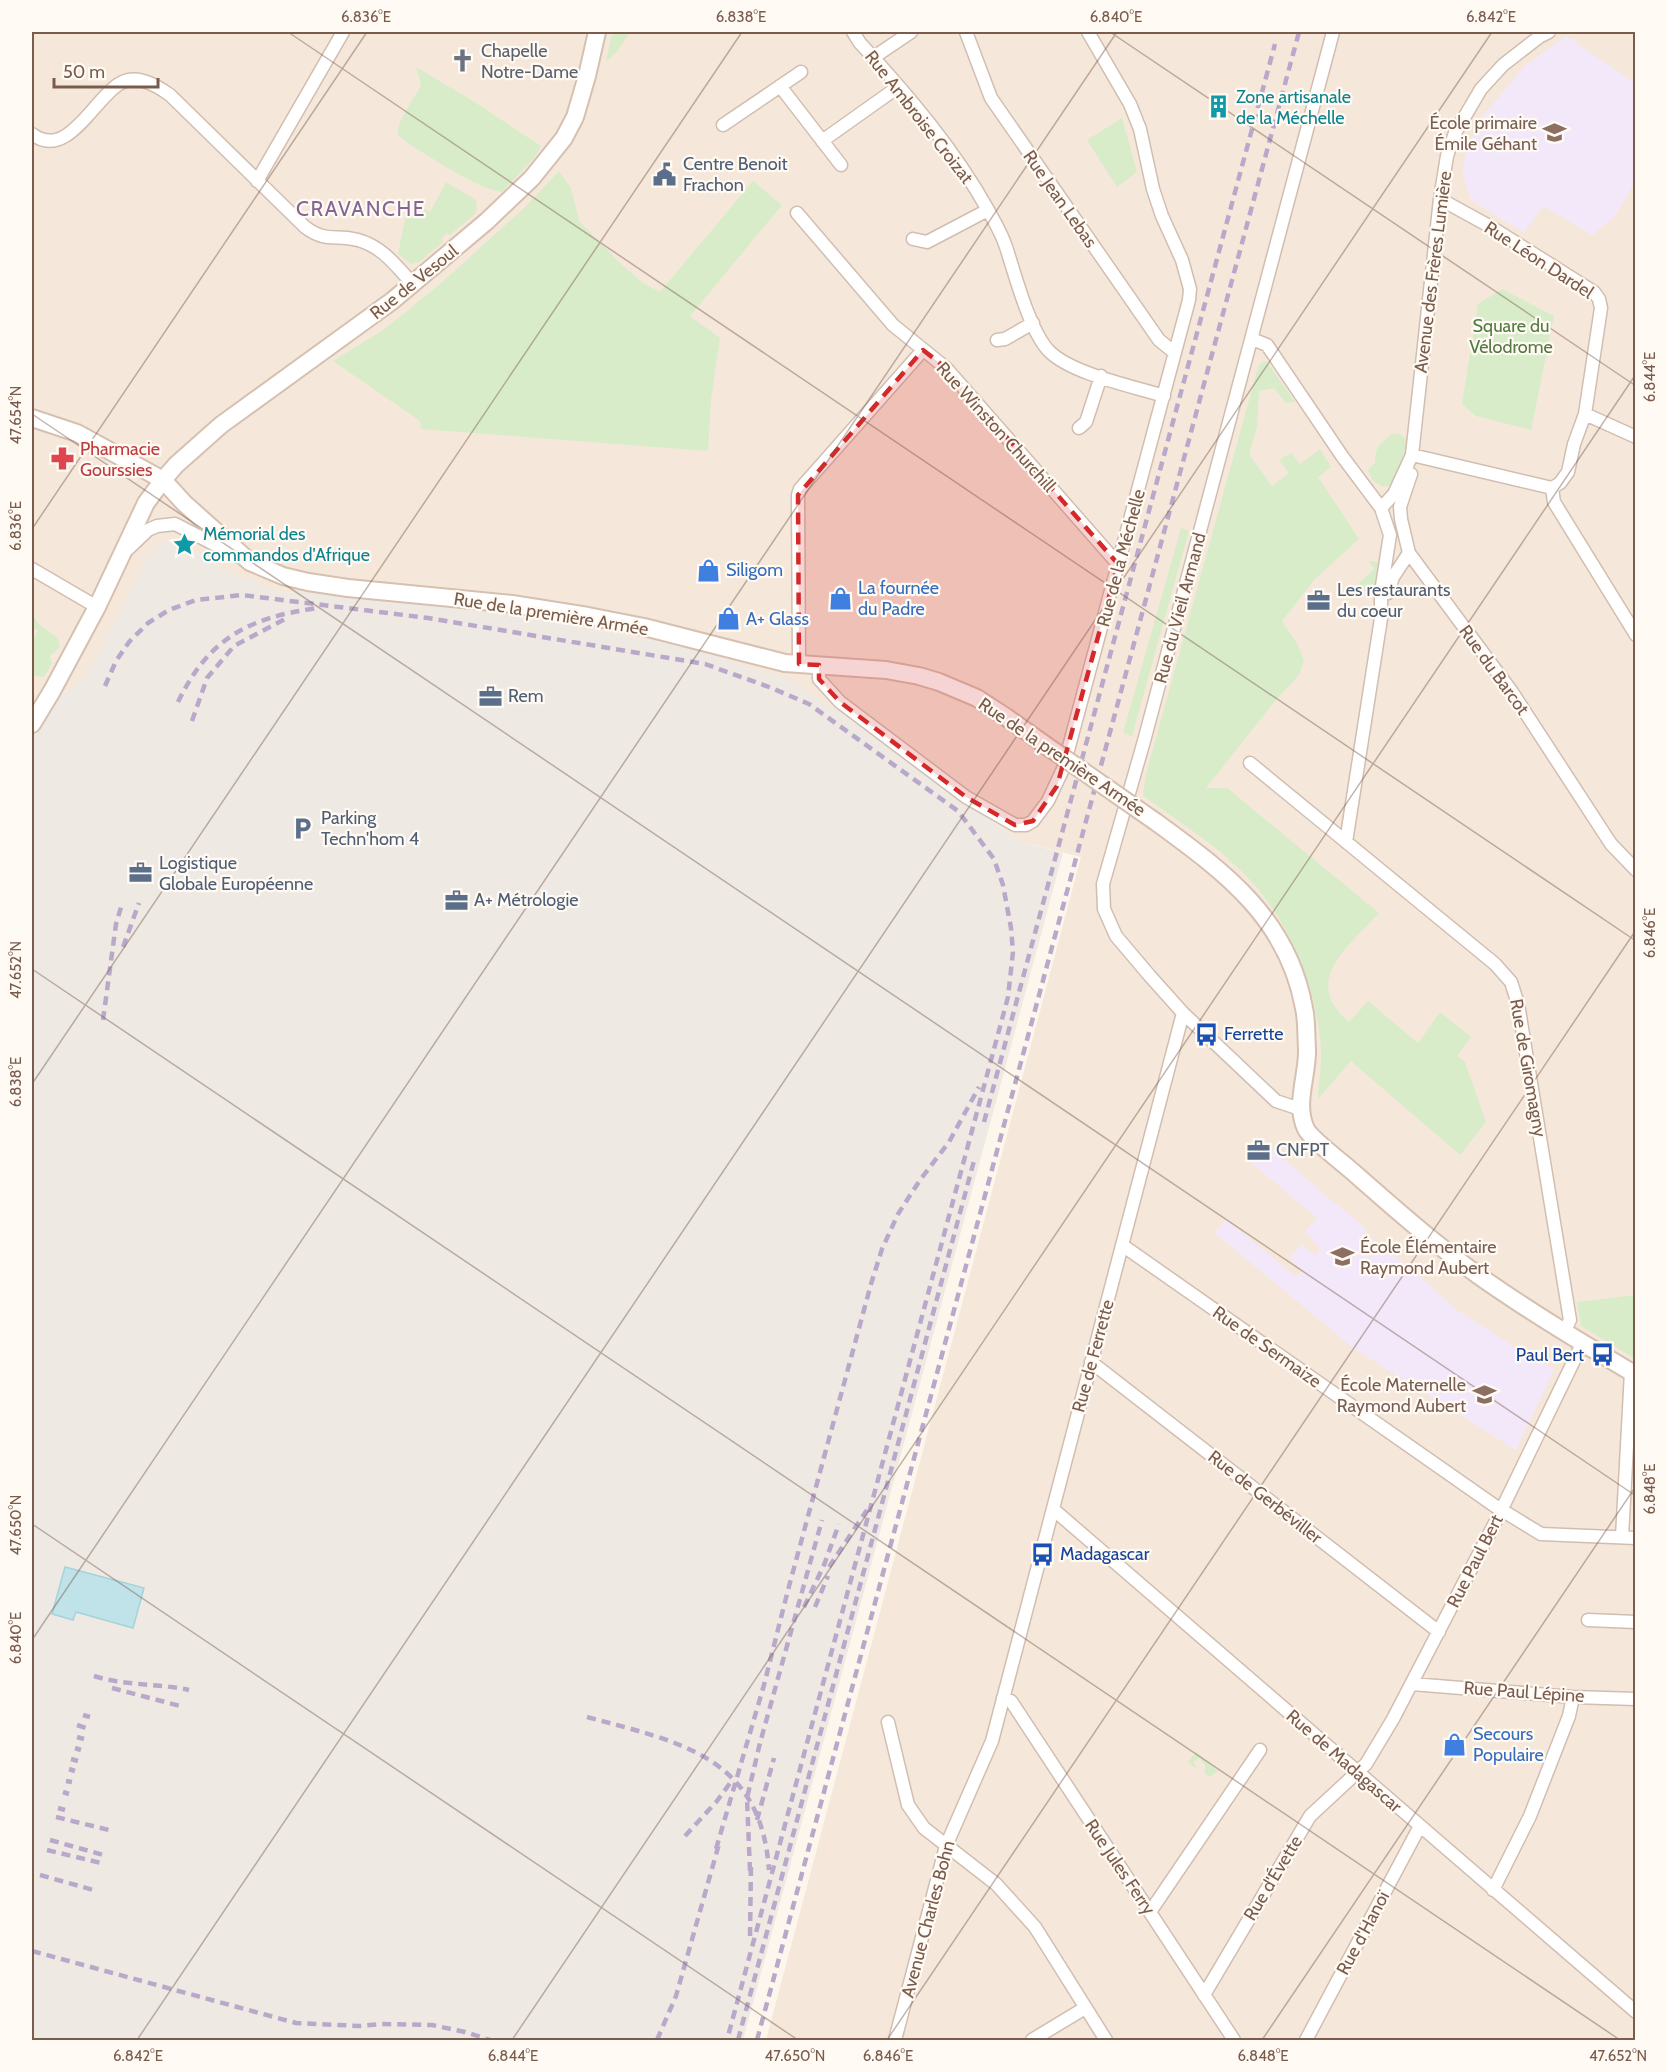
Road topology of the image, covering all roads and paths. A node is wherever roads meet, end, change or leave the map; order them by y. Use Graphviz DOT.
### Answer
graph roads {
  1 [pos="343,32"];
  2 [pos="597,32"];
  3 [pos="853,32"];
  4 [pos="911,32"];
  5 [pos="966,32"];
  6 [pos="1088,32"];
  7 [pos="1333,32"];
  8 [pos="1541,33"];
  9 [pos="874,57"];
  10 [pos="801,72"];
  11 [pos="780,86"];
  12 [pos="898,87"];
  13 [pos="723,125"];
  14 [pos="32,134"];
  15 [pos="822,141"];
  16 [pos="841,165"];
  17 [pos="257,181"];
  18 [pos="1440,199"];
  19 [pos="988,210"];
  20 [pos="797,213"];
  21 [pos="913,239"];
  22 [pos="413,284"];
  23 [pos="1033,323"];
  24 [pos="1252,339"];
  25 [pos="997,340"];
  26 [pos="923,350"];
  27 [pos="1175,353"];
  28 [pos="1101,376"];
  29 [pos="1164,396"];
  30 [pos="1585,414"];
  31 [pos="32,418"];
  32 [pos="1079,428"];
  33 [pos="1635,437"];
  34 [pos="1412,455"];
  35 [pos="162,480"];
  36 [pos="1552,488"];
  37 [pos="1381,508"];
  38 [pos="1401,513"];
  39 [pos="1389,547"];
  40 [pos="124,553"];
  41 [pos="1409,553"];
  42 [pos="249,562"];
  43 [pos="1118,564"];
  44 [pos="32,569"];
  45 [pos="97,608"];
  46 [pos="1381,619"];
  47 [pos="1635,635"];
  48 [pos="799,663"];
  49 [pos="819,665"];
  50 [pos="32,724"];
  51 [pos="1250,763"];
  52 [pos="1346,842"];
  53 [pos="1635,870"];
  54 [pos="1183,1013"];
  55 [pos="1300,1109"];
  56 [pos="1122,1245"];
  57 [pos="1564,1332"];
  58 [pos="1582,1344"];
  59 [pos="1091,1362"];
  60 [pos="1633,1373"];
  61 [pos="1053,1509"];
  62 [pos="1501,1510"];
  63 [pos="1622,1537"];
  64 [pos="1635,1538"];
  65 [pos="1588,1620"];
  66 [pos="1635,1622"];
  67 [pos="1438,1632"];
  68 [pos="1412,1684"];
  69 [pos="1573,1697"];
  70 [pos="1003,1698"];
  71 [pos="1635,1699"];
  72 [pos="888,1722"];
  73 [pos="1260,1750"];
  74 [pos="1357,1772"];
  75 [pos="1420,1826"];
  76 [pos="946,1845"];
  77 [pos="1493,1890"];
  78 [pos="1150,1912"];
  79 [pos="1204,1995"];
  80 [pos="1085,2008"];
  81 [pos="1635,2012"];
  82 [pos="895,2040"];
  83 [pos="1032,2040"];
  84 [pos="1106,2040"];
  85 [pos="1234,2040"];
  86 [pos="1306,2040"];
  1 -- 17 [label="street"];
  2 -- 22 [label="main road, Rue de Vesoul"];
  3 -- 9 [label="street, Rue Ambroise Croizat"];
  4 -- 9 [label="street"];
  5 -- 27 [label="street, Rue Jean Lebas"];
  6 -- 27 [label="street, Rue de la Méchelle"];
  7 -- 24 [label="street, Rue du Vieil Armand"];
  8 -- 18 [label="street, Avenue des Frères Lumière"];
  9 -- 12 [label="street, Rue Ambroise Croizat"];
  10 -- 11 [label="street"];
  11 -- 13 [label="street"];
  11 -- 15 [label="street"];
  12 -- 15 [label="street"];
  12 -- 19 [label="street, Rue Ambroise Croizat"];
  14 -- 17 [label="street"];
  15 -- 16 [label="street"];
  17 -- 22 [label="street"];
  18 -- 30 [label="street, Rue Léon Dardel"];
  18 -- 34 [label="street, Avenue des Frères Lumière"];
  19 -- 21 [label="street"];
  19 -- 23 [label="street, Rue Ambroise Croizat"];
  20 -- 26 [label="street, Rue Winston Churchill"];
  22 -- 35 [label="main road, Rue de Vesoul"];
  23 -- 25 [label="street"];
  23 -- 28 [label="street, Rue Ambroise Croizat"];
  24 -- 37 [label="street"];
  24 -- 54 [label="street, Rue du Vieil Armand"];
  26 -- 43 [label="street, Rue Winston Churchill"];
  26 -- 48 [label="street"];
  27 -- 29 [label="street, Rue de la Méchelle"];
  28 -- 29 [label="street, Rue Ambroise Croizat"];
  28 -- 32 [label="street"];
  29 -- 43 [label="street, Rue de la Méchelle"];
  30 -- 33 [label="street"];
  30 -- 36 [label="street, Rue Léon Dardel"];
  31 -- 35 [label="main road, Rue de la première Armée"];
  34 -- 36 [label="street"];
  34 -- 37 [label="street, Avenue des Frères Lumière"];
  34 -- 38 [label="street, Rue du Barcot"];
  35 -- 40 [label="main road, Rue de Vesoul"];
  35 -- 42 [label="main road, Rue de la première Armée"];
  36 -- 47 [label="street"];
  37 -- 38 [label="street"];
  37 -- 39 [label="street"];
  38 -- 41 [label="street, Rue du Barcot"];
  39 -- 41 [label="street"];
  39 -- 46 [label="street"];
  40 -- 42 [label="street"];
  40 -- 45 [label="main road, Rue de Vesoul"];
  41 -- 46 [label="street"];
  41 -- 53 [label="street, Rue du Barcot"];
  42 -- 48 [label="main road, Rue de la première Armée"];
  43 -- 49 [label="street, Rue de la Méchelle"];
  44 -- 45 [label="street"];
  45 -- 50 [label="main road, Rue de Vesoul"];
  46 -- 52 [label="street"];
  48 -- 49 [label="main road, Rue de la première Armée"];
  49 -- 55 [label="main road, Rue de la première Armée, bridge"];
  51 -- 52 [label="street"];
  52 -- 57 [label="street, Rue de Giromagny"];
  54 -- 55 [label="street, Rue du Vieil Armand"];
  54 -- 56 [label="street, Rue de Ferrette"];
  55 -- 57 [label="main road"];
  56 -- 59 [label="street, Rue de Ferrette"];
  56 -- 62 [label="street, Rue de Sermaize"];
  57 -- 58 [label="main road"];
  58 -- 60 [label="main road"];
  58 -- 62 [label="street, Rue Paul Bert"];
  59 -- 61 [label="street, Rue de Ferrette"];
  59 -- 67 [label="street, Rue de Gerbéviller"];
  60 -- 63 [label="street"];
  61 -- 70 [label="street, Rue de Ferrette"];
  61 -- 74 [label="street, Rue de Madagascar"];
  62 -- 63 [label="street, Rue de Sermaize"];
  62 -- 67 [label="street, Rue Paul Bert"];
  63 -- 64 [label="street, Rue de Sermaize"];
  65 -- 66 [label="street"];
  67 -- 68 [label="street, Rue Paul Bert"];
  68 -- 69 [label="street, Rue Paul Lépine"];
  68 -- 74 [label="street, Rue Paul Bert"];
  69 -- 71 [label="street, Rue Paul Lépine"];
  69 -- 77 [label="street"];
  70 -- 76 [label="street, Avenue Charles Bohn"];
  70 -- 78 [label="street, Rue Jules Ferry"];
  72 -- 76 [label="street"];
  73 -- 78 [label="street"];
  74 -- 75 [label="street, Rue de Madagascar"];
  74 -- 79 [label="street, Rue d'Évette"];
  75 -- 77 [label="street, Rue de Madagascar"];
  75 -- 86 [label="street, Rue d'Hanoï"];
  76 -- 80 [label="street"];
  76 -- 82 [label="street, Avenue Charles Bohn"];
  77 -- 81 [label="street, Rue de Madagascar"];
  78 -- 79 [label="street, Rue Jules Ferry"];
  79 -- 85 [label="street, Rue Jules Ferry"];
  80 -- 83 [label="street"];
  80 -- 84 [label="street"];
}
